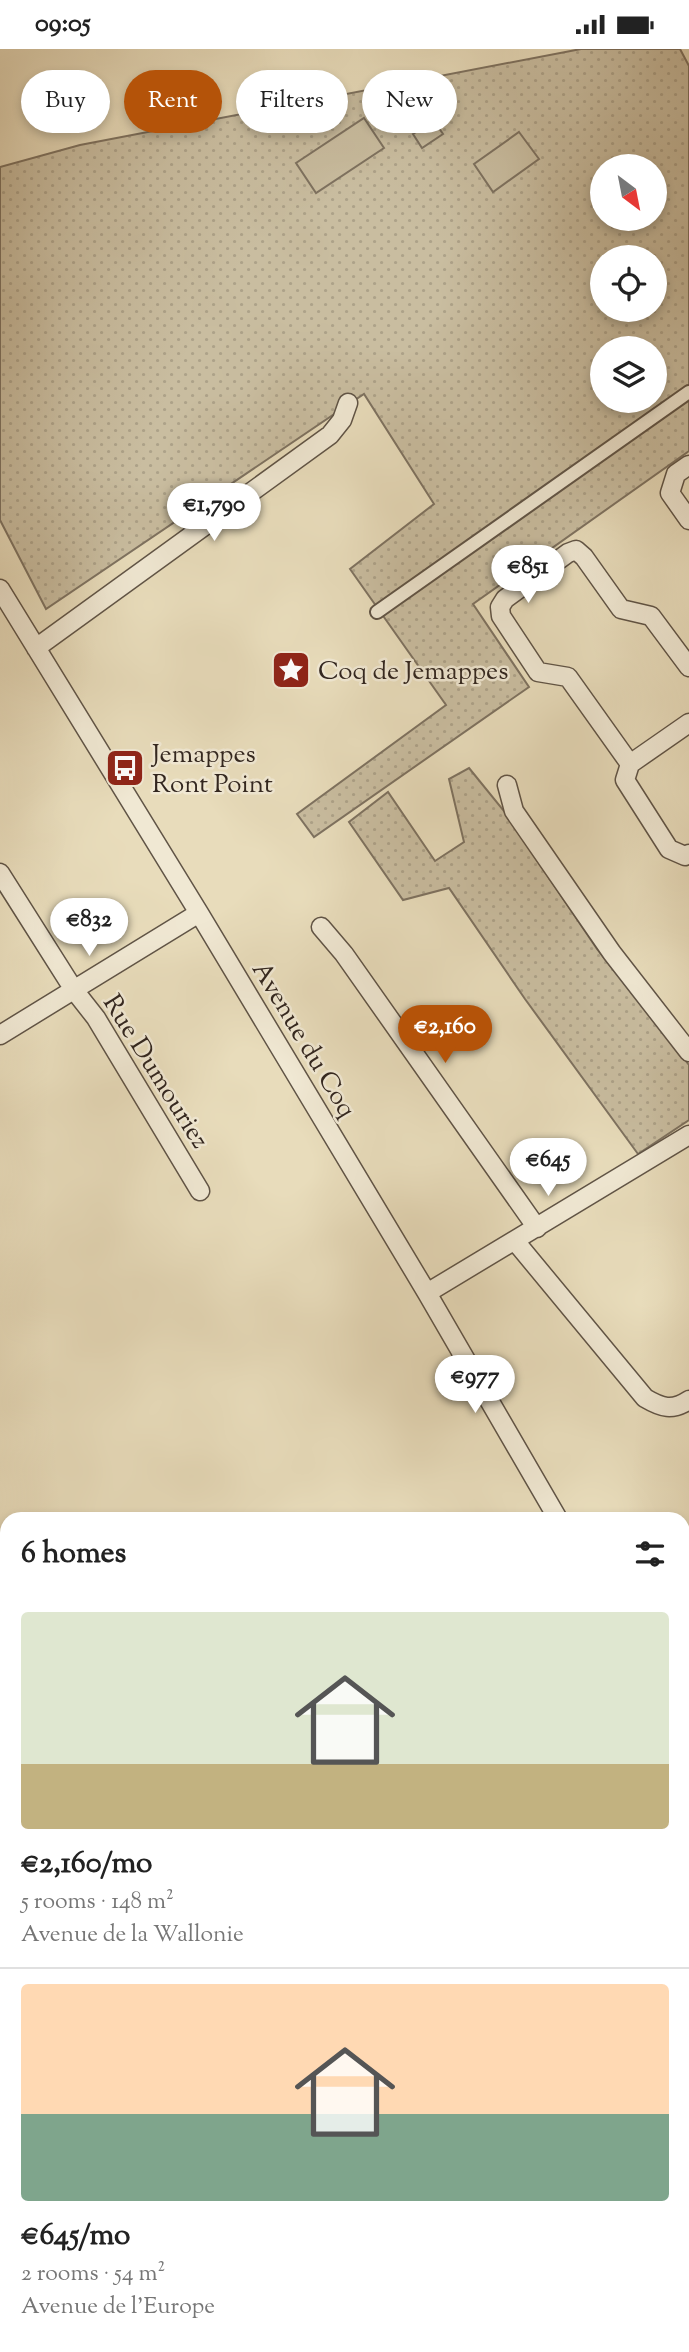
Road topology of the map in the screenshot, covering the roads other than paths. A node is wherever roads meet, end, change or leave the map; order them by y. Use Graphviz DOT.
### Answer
graph roads {
  1 [pos="689,392"];
  2 [pos="348,403"];
  3 [pos="689,465"];
  4 [pos="689,520"];
  5 [pos="0,589"];
  6 [pos="377,612"];
  7 [pos="36,648"];
  8 [pos="689,667"];
  9 [pos="689,723"];
  10 [pos="630,764"];
  11 [pos="507,785"];
  12 [pos="689,854"];
  13 [pos="0,873"];
  14 [pos="199,913"];
  15 [pos="321,927"];
  16 [pos="74,990"];
  17 [pos="0,1035"];
  18 [pos="689,1052"];
  19 [pos="689,1135"];
  20 [pos="200,1191"];
  21 [pos="537,1228"];
  22 [pos="515,1241"];
  23 [pos="427,1293"];
  24 [pos="689,1400"];
  25 [pos="553,1512"];
  1 -- 6 [label="street"];
  2 -- 7 [label="street"];
  3 -- 4 [label="street"];
  5 -- 7 [label="street, Avenue du Coq"];
  7 -- 14 [label="street, Avenue du Coq"];
  8 -- 10 [label="street"];
  9 -- 10 [label="street"];
  10 -- 12 [label="street"];
  11 -- 18 [label="street"];
  13 -- 16 [label="street, Rue Dumouriez"];
  14 -- 16 [label="street"];
  14 -- 23 [label="street, Avenue du Coq"];
  15 -- 21 [label="street"];
  16 -- 17 [label="street"];
  16 -- 20 [label="street, Rue Dumouriez"];
  19 -- 21 [label="street"];
  21 -- 22 [label="street"];
  22 -- 23 [label="street"];
  22 -- 24 [label="street"];
  23 -- 25 [label="street, Avenue du Coq"];
}
